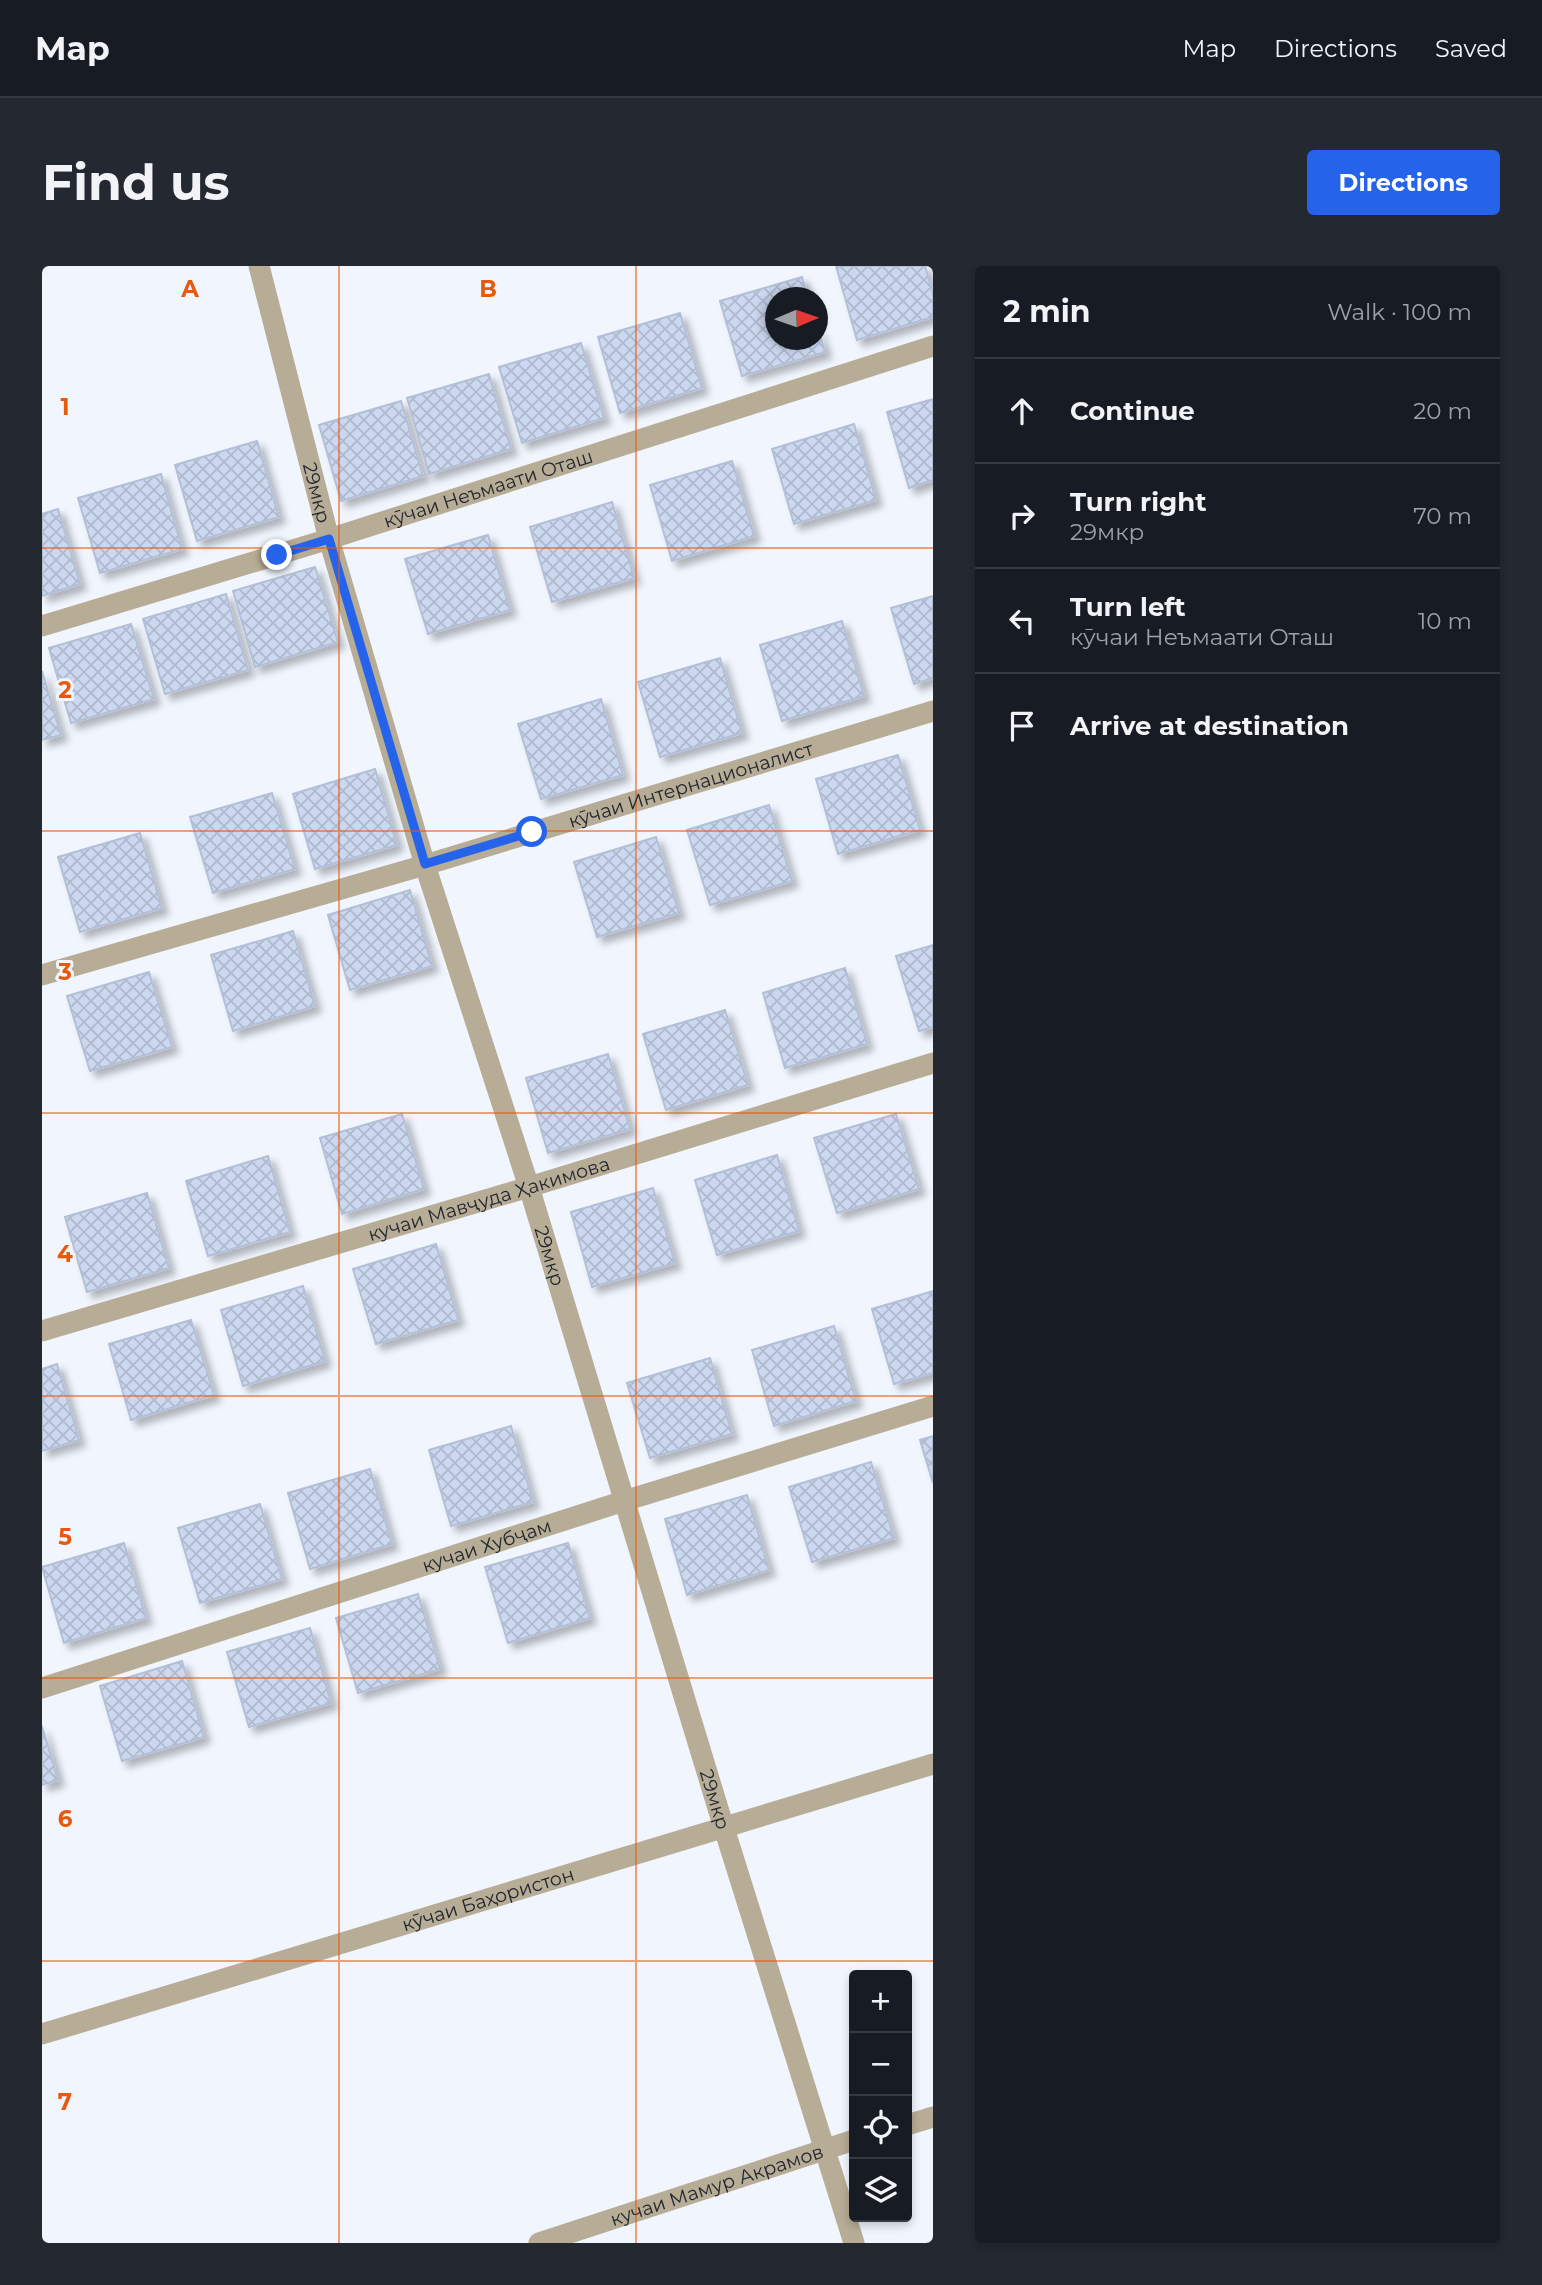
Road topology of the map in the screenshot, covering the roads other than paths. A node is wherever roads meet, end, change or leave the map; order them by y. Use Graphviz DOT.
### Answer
graph roads {
  1 [pos="259,266"];
  2 [pos="933,346"];
  3 [pos="329,539"];
  4 [pos="42,626"];
  5 [pos="933,710"];
  6 [pos="425,864"];
  7 [pos="42,975"];
  8 [pos="933,1063"];
  9 [pos="529,1187"];
  10 [pos="42,1331"];
  11 [pos="933,1406"];
  12 [pos="624,1501"];
  13 [pos="42,1688"];
  14 [pos="933,1764"];
  15 [pos="724,1828"];
  16 [pos="42,2034"];
  17 [pos="933,2117"];
  18 [pos="912,2123"];
  19 [pos="849,2142"];
  20 [pos="825,2149"];
  21 [pos="539,2243"];
  22 [pos="854,2243"];
  1 -- 3 [label="street, 29мкр"];
  2 -- 3 [label="street, кӯчаи Неъмаати Оташ"];
  3 -- 4 [label="street, кӯчаи Неъмаати Оташ"];
  3 -- 6 [label="street, 29мкр"];
  5 -- 6 [label="street, кӯчаи Интернационалист"];
  6 -- 7 [label="street, кӯчаи Интернационалист"];
  6 -- 9 [label="street, 29мкр"];
  8 -- 9 [label="street, кучаи Мавҷуда Ҳакимова"];
  9 -- 10 [label="street, кучаи Мавҷуда Ҳакимова"];
  9 -- 12 [label="street, 29мкр"];
  11 -- 12 [label="street, кучаи Хубҷам"];
  12 -- 13 [label="street, кучаи Хубҷам"];
  12 -- 15 [label="street, 29мкр"];
  14 -- 15 [label="street, кӯчаи Баҳористон"];
  15 -- 16 [label="street, кӯчаи Баҳористон"];
  15 -- 20 [label="street, 29мкр"];
  17 -- 18 [label="street"];
  19 -- 20 [label="street, кучаи Мамур Акрамов"];
  20 -- 21 [label="street, кучаи Мамур Акрамов"];
  20 -- 22 [label="street, 29мкр"];
}
